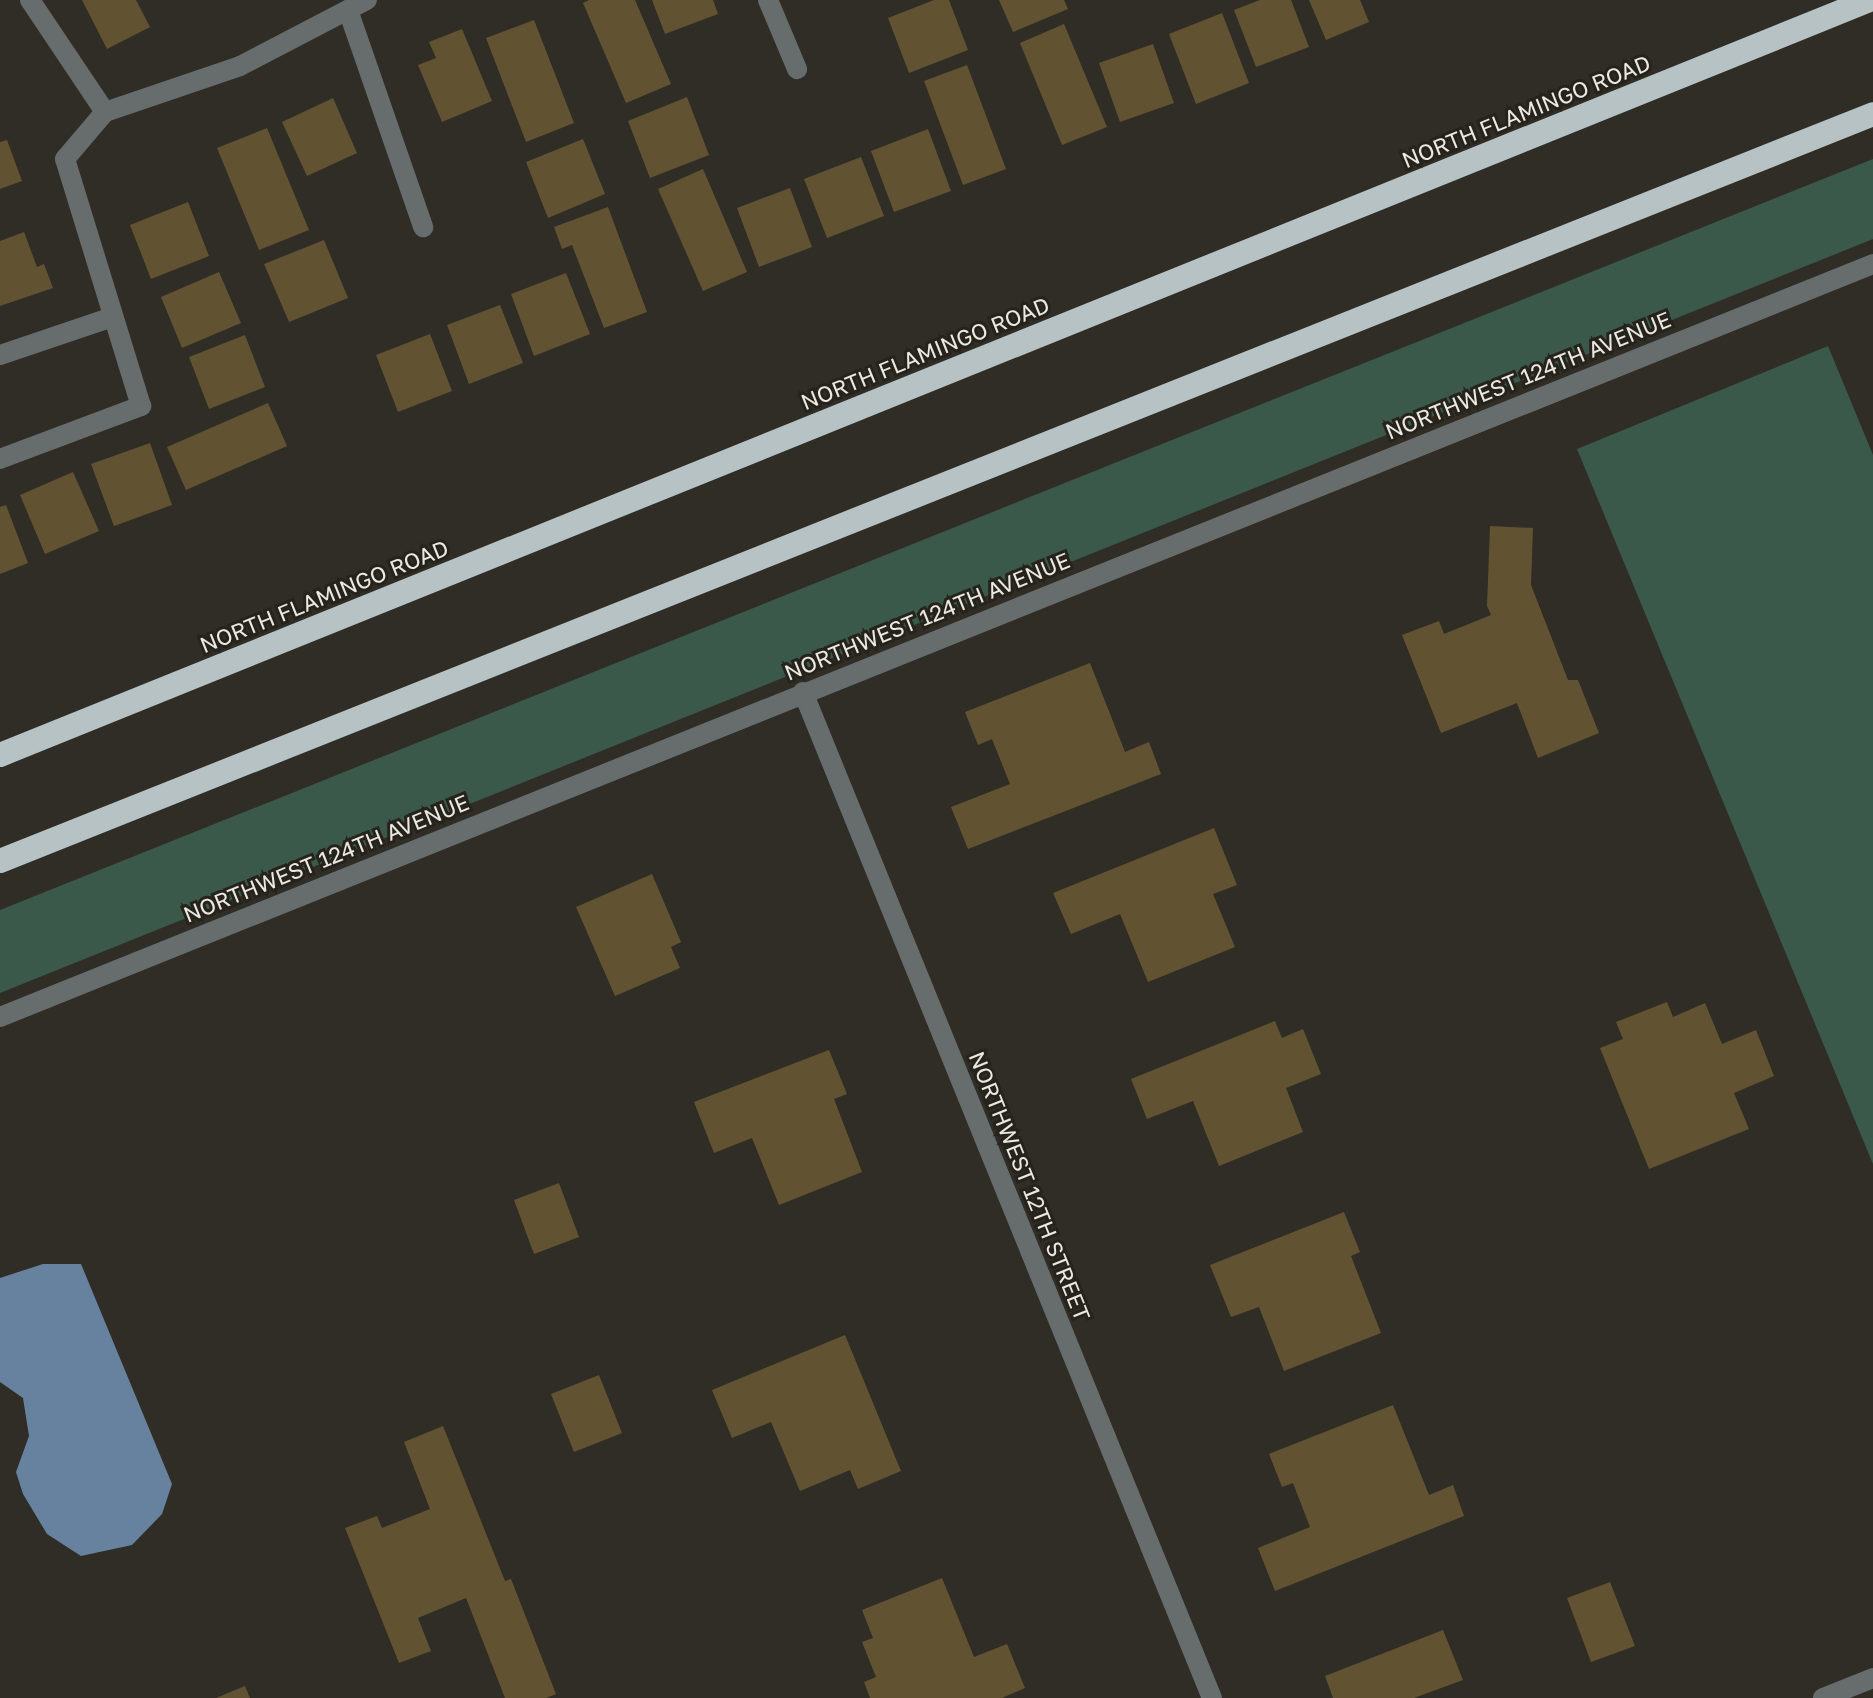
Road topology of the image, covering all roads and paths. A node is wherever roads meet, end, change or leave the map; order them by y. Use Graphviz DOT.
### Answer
graph roads {
  1 [pos="30,0"];
  2 [pos="367,0"];
  3 [pos="768,0"];
  4 [pos="1870,0"];
  5 [pos="348,10"];
  6 [pos="797,69"];
  7 [pos="105,112"];
  8 [pos="1873,114"];
  9 [pos="423,227"];
  10 [pos="1873,264"];
  11 [pos="112,317"];
  12 [pos="0,355"];
  13 [pos="0,459"];
  14 [pos="803,692"];
  15 [pos="0,755"];
  16 [pos="0,861"];
  17 [pos="0,1017"];
  18 [pos="1873,1678"];
  19 [pos="1212,1698"];
  20 [pos="1823,1698"];
  1 -- 7 [label="street"];
  2 -- 5 [label="street"];
  3 -- 6 [label="street"];
  4 -- 15 [label="highway, NORTH FLAMINGO ROAD"];
  5 -- 7 [label="street"];
  5 -- 9 [label="street"];
  7 -- 11 [label="street"];
  8 -- 16 [label="highway"];
  10 -- 14 [label="street, NORTHWEST 124TH AVENUE"];
  11 -- 12 [label="street"];
  11 -- 13 [label="street"];
  14 -- 17 [label="street, NORTHWEST 124TH AVENUE"];
  14 -- 19 [label="street, NORTHWEST 12TH STREET"];
  18 -- 20 [label="street"];
}
